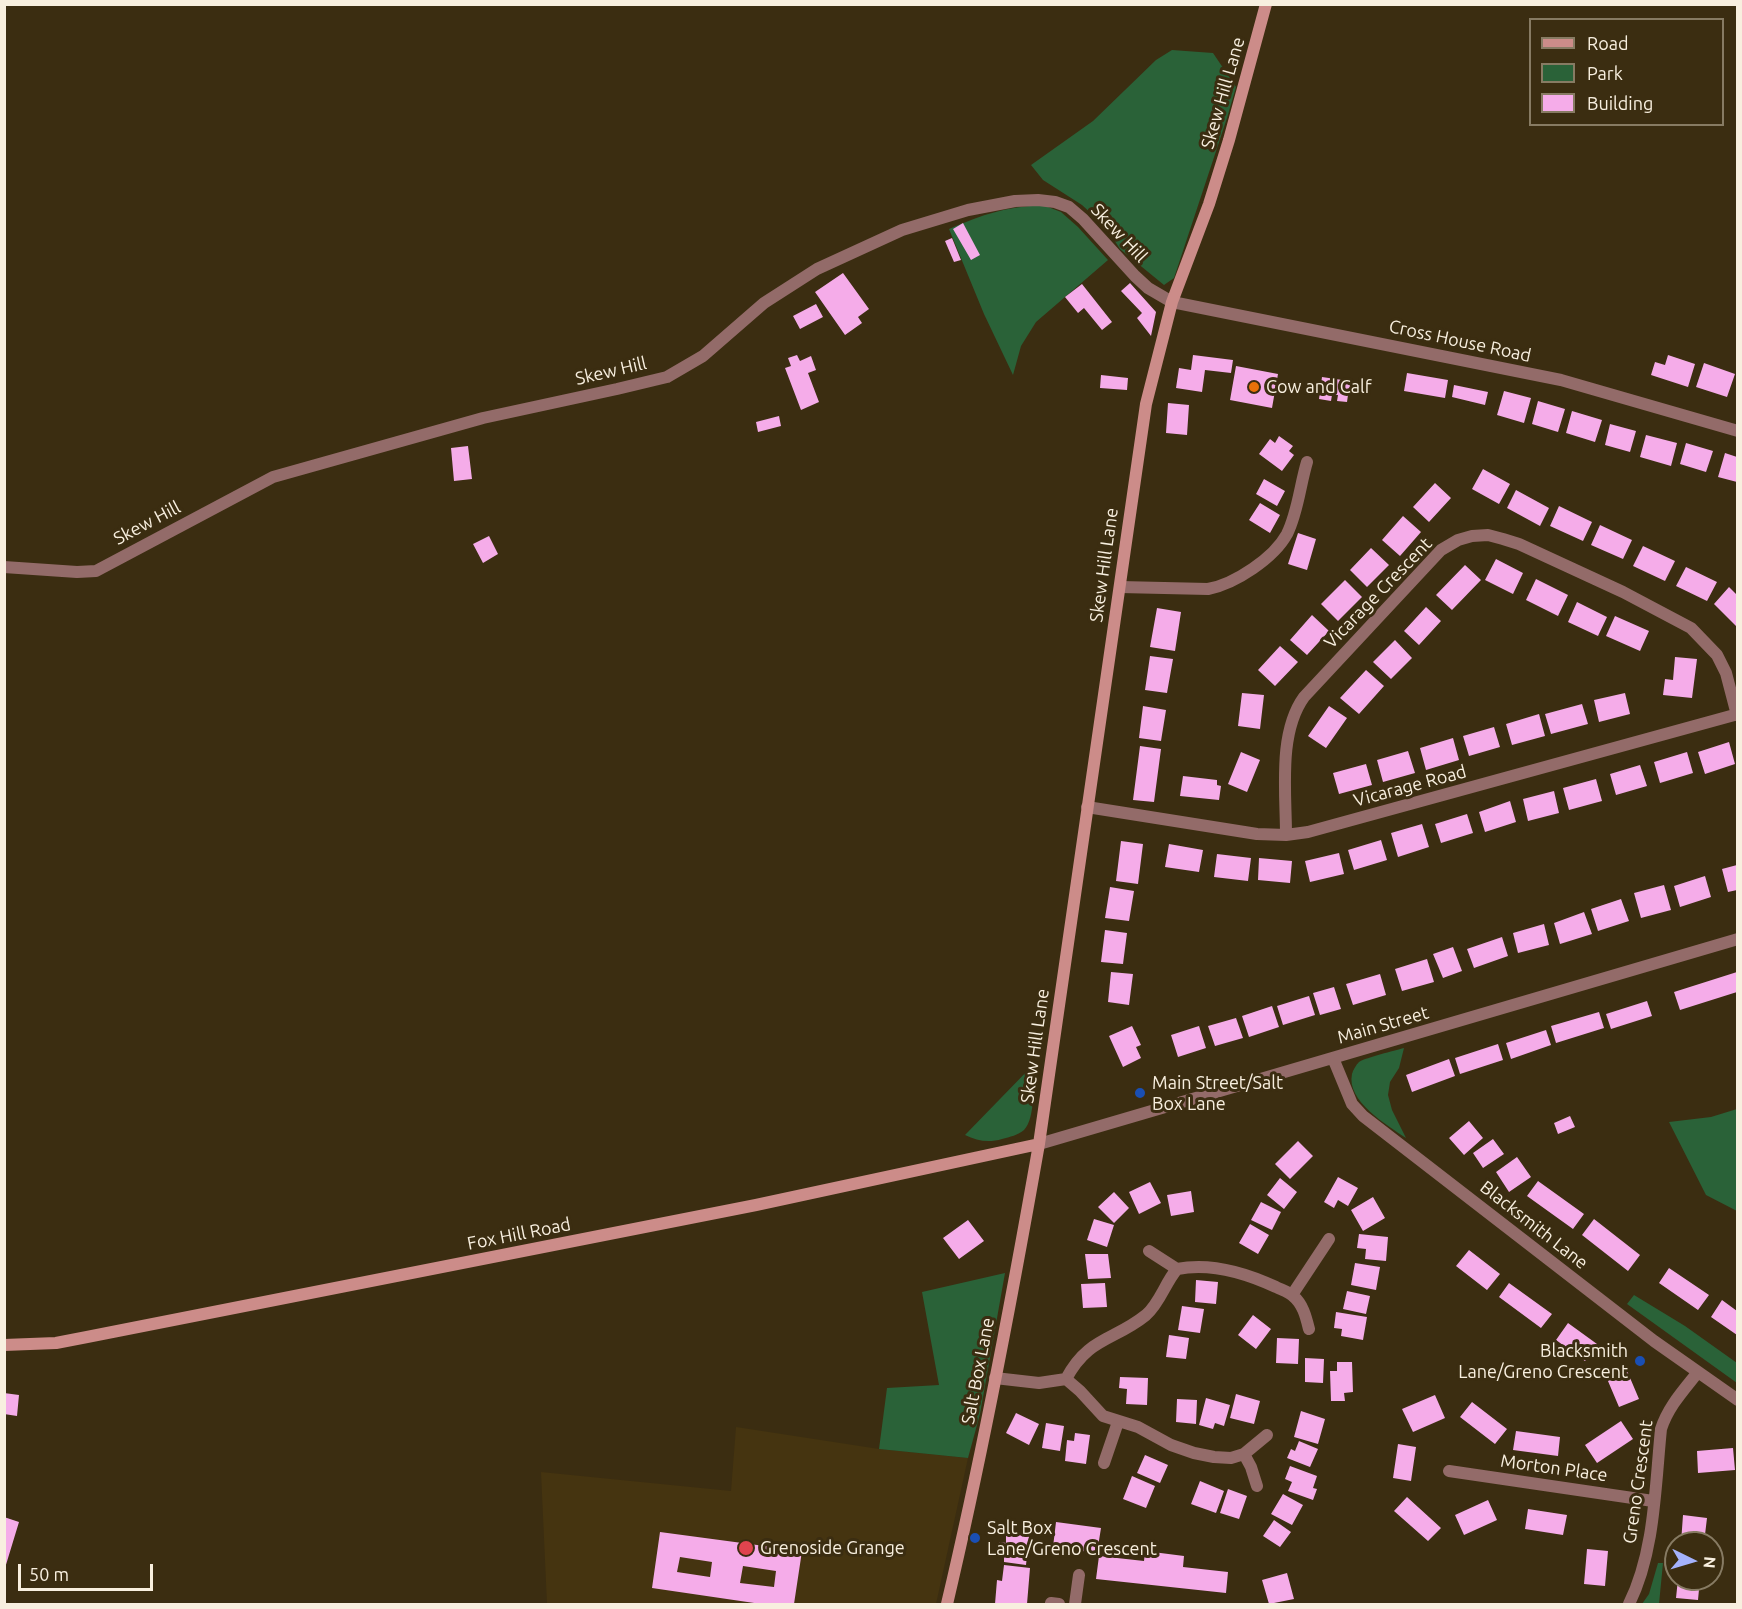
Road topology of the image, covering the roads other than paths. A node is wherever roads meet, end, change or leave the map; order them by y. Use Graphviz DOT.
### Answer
graph roads {
  1 [pos="1266,4"];
  2 [pos="1172,302"];
  3 [pos="1737,431"];
  4 [pos="1307,462"];
  5 [pos="4,567"];
  6 [pos="1120,587"];
  7 [pos="1737,714"];
  8 [pos="1087,807"];
  9 [pos="1286,835"];
  10 [pos="1737,939"];
  11 [pos="1332,1058"];
  12 [pos="1039,1144"];
  13 [pos="1329,1239"];
  14 [pos="1149,1251"];
  15 [pos="1177,1269"];
  16 [pos="1292,1295"];
  17 [pos="1309,1329"];
  18 [pos="4,1345"];
  19 [pos="1698,1372"];
  20 [pos="995,1377"];
  21 [pos="1066,1379"];
  22 [pos="1737,1400"];
  23 [pos="1118,1422"];
  24 [pos="1267,1435"];
  25 [pos="1244,1454"];
  26 [pos="1104,1463"];
  27 [pos="1449,1471"];
  28 [pos="1257,1486"];
  29 [pos="1653,1501"];
  30 [pos="1079,1575"];
  31 [pos="947,1605"];
  32 [pos="1075,1605"];
  33 [pos="1629,1605"];
  1 -- 2 [label="street, Skew Hill Lane"];
  2 -- 3 [label="street, Cross House Road"];
  2 -- 5 [label="street, Skew Hill"];
  2 -- 6 [label="street, Skew Hill Lane"];
  4 -- 6 [label="street"];
  6 -- 8 [label="street, Skew Hill Lane"];
  7 -- 9 [label="street, Vicarage Road"];
  7 -- 9 [label="street, Vicarage Crescent"];
  8 -- 9 [label="street, Vicarage Road"];
  8 -- 12 [label="street, Skew Hill Lane"];
  10 -- 11 [label="street, Main Street"];
  11 -- 12 [label="street, Main Street"];
  11 -- 19 [label="street, Blacksmith Lane"];
  12 -- 18 [label="street, Fox Hill Road"];
  12 -- 20 [label="street, Salt Box Lane"];
  13 -- 16 [label="street"];
  14 -- 15 [label="street"];
  15 -- 16 [label="street"];
  15 -- 21 [label="street"];
  16 -- 17 [label="street"];
  19 -- 22 [label="street, Blacksmith Lane"];
  19 -- 29 [label="street, Greno Crescent"];
  20 -- 21 [label="street"];
  20 -- 31 [label="street, Salt Box Lane"];
  21 -- 23 [label="street"];
  23 -- 25 [label="street"];
  23 -- 26 [label="street"];
  24 -- 25 [label="street"];
  25 -- 28 [label="street"];
  27 -- 29 [label="street, Morton Place"];
  29 -- 33 [label="street, Greno Crescent"];
  30 -- 32 [label="street"];
}
